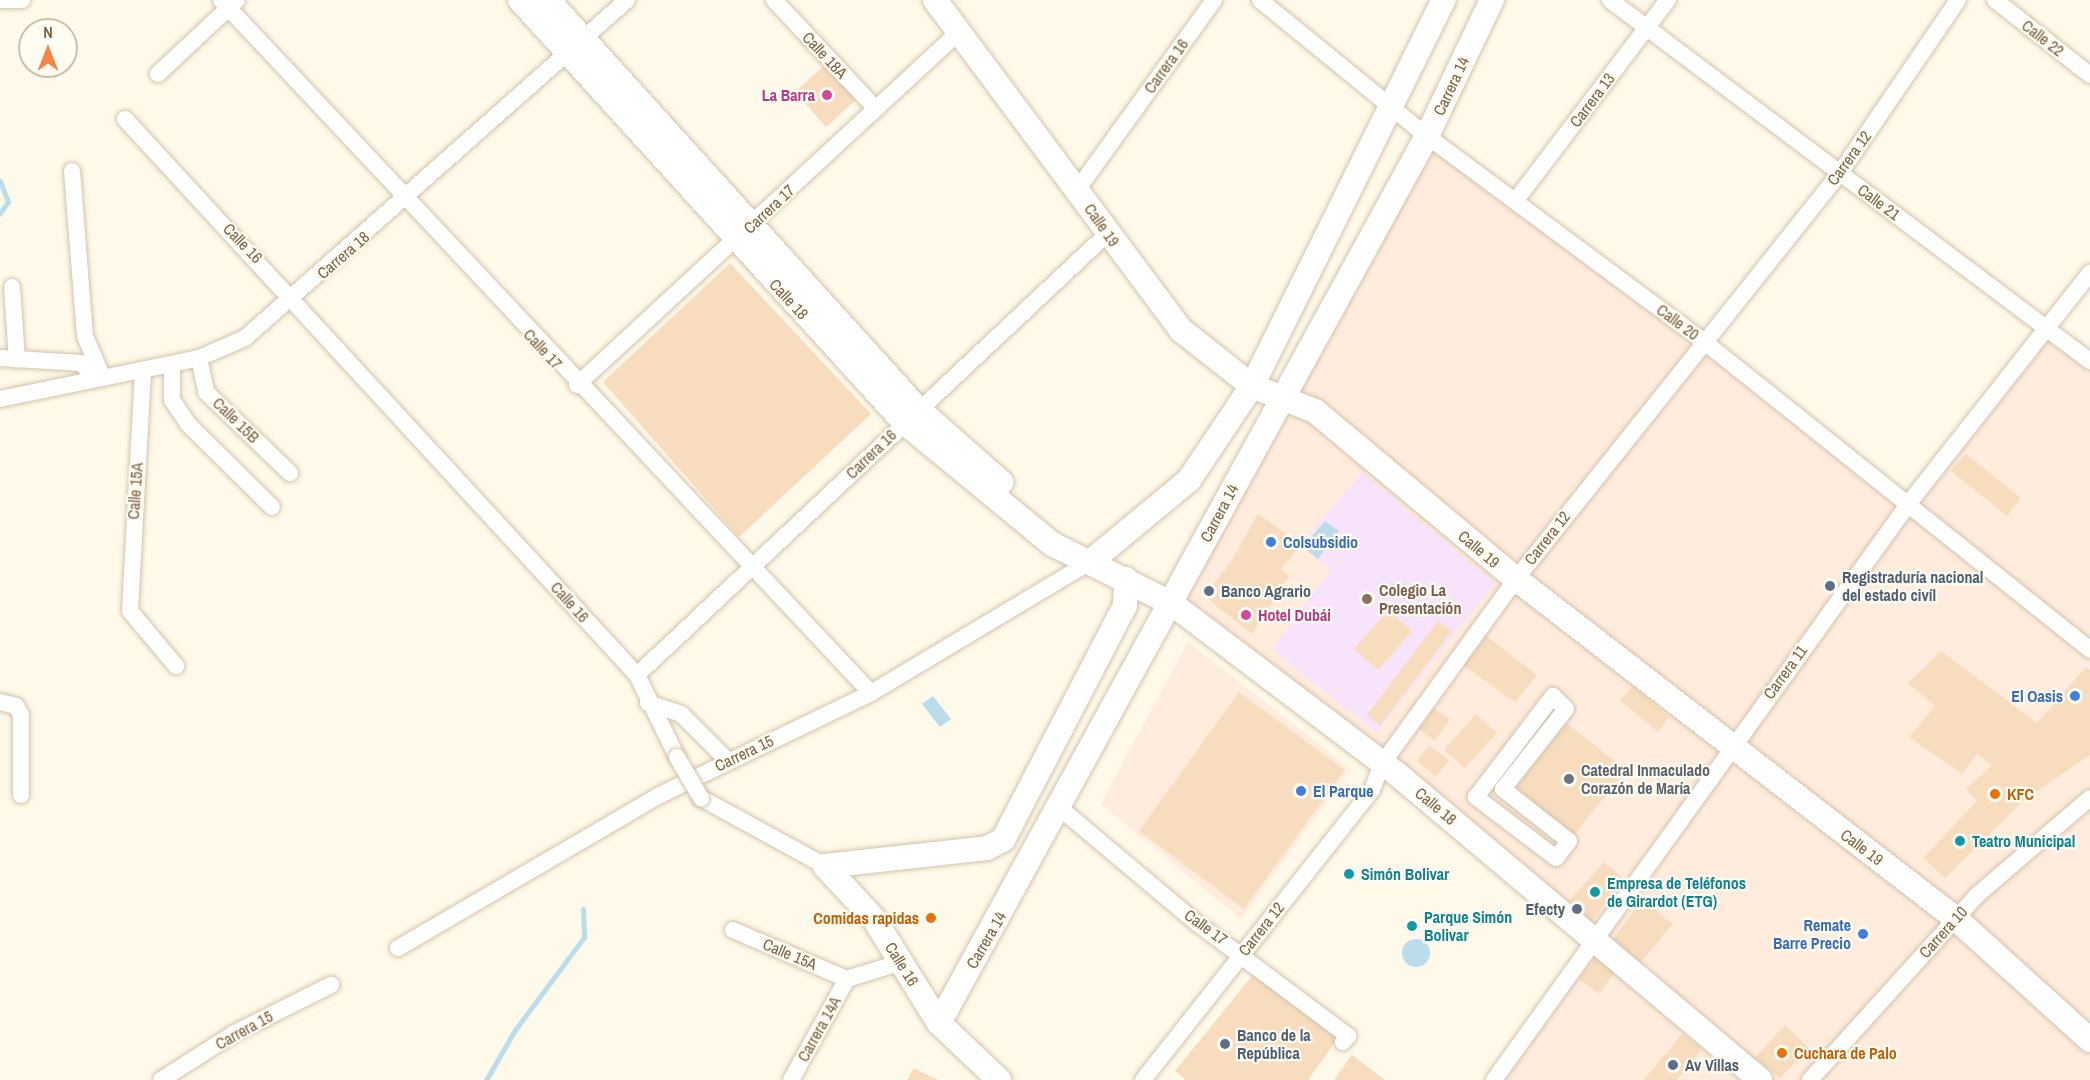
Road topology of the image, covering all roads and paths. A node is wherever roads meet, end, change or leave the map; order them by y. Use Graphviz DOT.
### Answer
graph roads {
  1 [pos="2,0"];
  2 [pos="22,0"];
  3 [pos="520,0"];
  4 [pos="548,0"];
  5 [pos="627,0"];
  6 [pos="774,0"];
  7 [pos="935,0"];
  8 [pos="1214,0"];
  9 [pos="1260,0"];
  10 [pos="1444,0"];
  11 [pos="1492,0"];
  12 [pos="1610,0"];
  13 [pos="1668,0"];
  14 [pos="1958,0"];
  15 [pos="1995,0"];
  16 [pos="229,3"];
  17 [pos="1646,29"];
  18 [pos="960,31"];
  19 [pos="575,47"];
  20 [pos="158,74"];
  21 [pos="2090,75"];
  22 [pos="876,109"];
  23 [pos="1391,109"];
  24 [pos="125,119"];
  25 [pos="1427,136"];
  26 [pos="72,171"];
  27 [pos="1840,173"];
  28 [pos="1077,190"];
  29 [pos="1516,200"];
  30 [pos="406,201"];
  31 [pos="742,234"];
  32 [pos="1107,234"];
  33 [pos="2090,273"];
  34 [pos="12,288"];
  35 [pos="294,297"];
  36 [pos="2047,328"];
  37 [pos="1702,340"];
  38 [pos="199,358"];
  39 [pos="8,359"];
  40 [pos="2090,361"];
  41 [pos="172,364"];
  42 [pos="143,371"];
  43 [pos="100,379"];
  44 [pos="577,385"];
  45 [pos="1252,386"];
  46 [pos="0,399"];
  47 [pos="1281,399"];
  48 [pos="911,415"];
  49 [pos="290,473"];
  50 [pos="1909,503"];
  51 [pos="272,507"];
  52 [pos="1090,561"];
  53 [pos="749,570"];
  54 [pos="1126,579"];
  55 [pos="1516,579"];
  56 [pos="1171,603"];
  57 [pos="2090,650"];
  58 [pos="176,666"];
  59 [pos="637,675"];
  60 [pos="871,693"];
  61 [pos="6,703"];
  62 [pos="648,703"];
  63 [pos="1730,747"];
  64 [pos="728,760"];
  65 [pos="1382,764"];
  66 [pos="21,795"];
  67 [pos="2090,798"];
  68 [pos="1061,809"];
  69 [pos="1569,841"];
  70 [pos="825,866"];
  71 [pos="1955,918"];
  72 [pos="733,930"];
  73 [pos="1596,944"];
  74 [pos="398,948"];
  75 [pos="1242,952"];
  76 [pos="902,962"];
  77 [pos="847,979"];
  78 [pos="331,985"];
  79 [pos="939,1023"];
  80 [pos="2090,1040"];
  81 [pos="1343,1042"];
  82 [pos="161,1080"];
  83 [pos="791,1080"];
  84 [pos="999,1080"];
  85 [pos="1143,1080"];
  86 [pos="1494,1080"];
  87 [pos="1760,1080"];
  88 [pos="1810,1080"];
  1 -- 2 [label="street"];
  3 -- 19 [label="street, Calle 18"];
  4 -- 19 [label="street, Calle 18"];
  5 -- 19 [label="street, Carrera 18"];
  6 -- 22 [label="street, Calle 18A"];
  7 -- 18 [label="street, Calle 19"];
  8 -- 28 [label="street, Carrera 16"];
  9 -- 23 [label="street, Calle 20"];
  10 -- 23 [label="street"];
  11 -- 25 [label="street, Carrera 14"];
  12 -- 17 [label="street, Calle 21"];
  13 -- 17 [label="street, Carrera 13"];
  14 -- 27 [label="street, Carrera 12"];
  15 -- 21 [label="street, Calle 22"];
  16 -- 20 [label="street"];
  16 -- 30 [label="street, Calle 17"];
  17 -- 27 [label="street, Calle 21"];
  17 -- 29 [label="street, Carrera 13"];
  18 -- 22 [label="street, Carrera 17"];
  18 -- 28 [label="street, Calle 19"];
  19 -- 30 [label="street, Carrera 18"];
  19 -- 31 [label="street, Calle 18"];
  22 -- 31 [label="street, Carrera 17"];
  23 -- 25 [label="street, Calle 20"];
  23 -- 45 [label="street"];
  24 -- 35 [label="street, Calle 16"];
  25 -- 29 [label="street, Calle 20"];
  25 -- 47 [label="street, Carrera 14"];
  26 -- 43 [label="street"];
  27 -- 36 [label="street, Calle 21"];
  27 -- 37 [label="street, Carrera 12"];
  28 -- 32 [label="street, Calle 19"];
  29 -- 37 [label="street, Calle 20"];
  30 -- 35 [label="street, Carrera 18"];
  30 -- 44 [label="street, Calle 17"];
  31 -- 44 [label="street, Carrera 17"];
  31 -- 48 [label="street, Calle 18"];
  32 -- 45 [label="street, Calle 19"];
  32 -- 48 [label="street, Carrera 16"];
  33 -- 36 [label="street, Carrera 11"];
  34 -- 39 [label="street"];
  35 -- 38 [label="street, Carrera 18"];
  35 -- 59 [label="street, Calle 16"];
  36 -- 40 [label="street, Calle 21"];
  36 -- 50 [label="street, Carrera 11"];
  37 -- 50 [label="street, Calle 20"];
  37 -- 55 [label="street, Carrera 12"];
  38 -- 41 [label="street, Carrera 18"];
  38 -- 49 [label="street, Calle 15B"];
  39 -- 43 [label="street"];
  41 -- 42 [label="street, Carrera 18"];
  41 -- 51 [label="street"];
  42 -- 43 [label="street, Carrera 18"];
  42 -- 58 [label="street, Calle 15A"];
  43 -- 46 [label="street, Carrera 18"];
  44 -- 53 [label="street, Calle 17"];
  45 -- 47 [label="street, Calle 19"];
  45 -- 52 [label="street"];
  47 -- 55 [label="street, Calle 19"];
  47 -- 56 [label="street, Carrera 14"];
  48 -- 52 [label="street, Calle 18"];
  48 -- 53 [label="street, Carrera 16"];
  50 -- 57 [label="street, Calle 20"];
  50 -- 63 [label="street, Carrera 11"];
  52 -- 54 [label="street, Calle 18"];
  52 -- 60 [label="street, Carrera 15"];
  53 -- 59 [label="street, Carrera 16"];
  53 -- 60 [label="street, Calle 17"];
  54 -- 56 [label="street, Calle 18"];
  54 -- 70 [label="street"];
  55 -- 63 [label="street, Calle 19"];
  55 -- 65 [label="street, Carrera 12"];
  56 -- 65 [label="street, Calle 18"];
  56 -- 68 [label="street, Carrera 14"];
  59 -- 62 [label="street, Calle 16"];
  60 -- 64 [label="street, Carrera 15"];
  61 -- 66 [label="street"];
  62 -- 64 [label="street"];
  62 -- 70 [label="street, Calle 16, bridge"];
  63 -- 71 [label="street, Calle 19"];
  63 -- 73 [label="street, Carrera 11"];
  64 -- 74 [label="street, Carrera 15"];
  65 -- 73 [label="street, Calle 18"];
  65 -- 75 [label="street, Carrera 12"];
  67 -- 71 [label="street, Carrera 10"];
  68 -- 75 [label="street, Calle 17"];
  68 -- 79 [label="street, Carrera 14"];
  69 -- 69 [label="street"];
  70 -- 76 [label="street, Calle 16"];
  71 -- 80 [label="street, Calle 19"];
  71 -- 88 [label="street, Carrera 10"];
  72 -- 77 [label="street, Calle 15A"];
  73 -- 86 [label="street, Carrera 11"];
  73 -- 87 [label="street, Calle 18"];
  75 -- 81 [label="street, Calle 17"];
  75 -- 85 [label="street, Carrera 12"];
  76 -- 77 [label="street"];
  76 -- 79 [label="street, Calle 16"];
  77 -- 83 [label="street, Carrera 14A"];
  78 -- 82 [label="street, Carrera 15"];
  79 -- 84 [label="street, Calle 16"];
}
